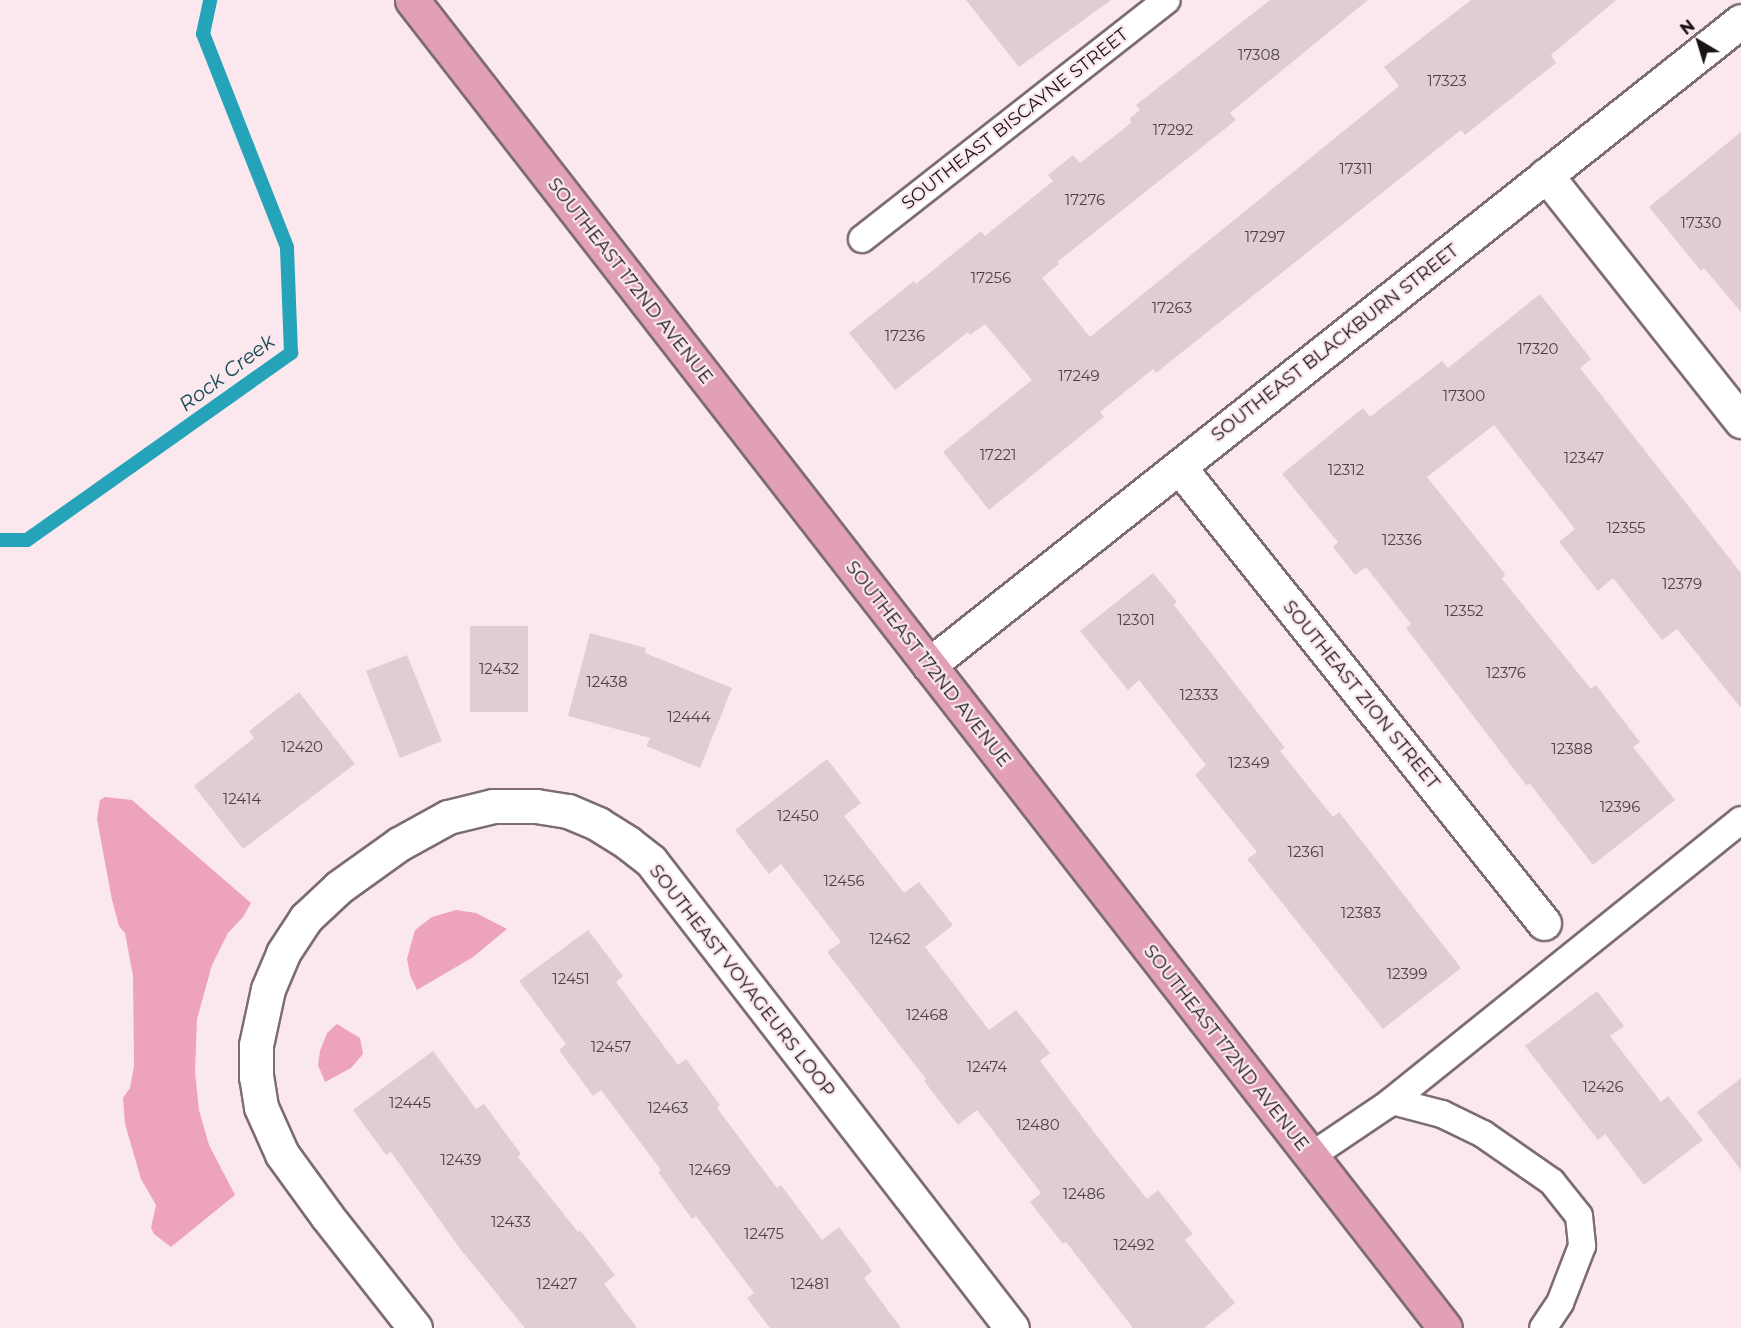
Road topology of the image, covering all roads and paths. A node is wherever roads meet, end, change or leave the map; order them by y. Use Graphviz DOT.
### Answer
graph roads {
  1 [pos="412,0"];
  2 [pos="1167,0"];
  3 [pos="1741,21"];
  4 [pos="1546,175"];
  5 [pos="862,239"];
  6 [pos="1741,421"];
  7 [pos="1179,467"];
  8 [pos="928,665"];
  9 [pos="1741,820"];
  10 [pos="1544,923"];
  11 [pos="1392,1101"];
  12 [pos="1311,1156"];
  13 [pos="415,1328"];
  14 [pos="1012,1328"];
  15 [pos="1445,1328"];
  16 [pos="1543,1328"];
  1 -- 8 [label="main road, SOUTHEAST 172ND AVENUE"];
  2 -- 5 [label="lane, SOUTHEAST BISCAYNE STREET"];
  3 -- 4 [label="street, SOUTHEAST BLACKBURN STREET"];
  4 -- 6 [label="street"];
  4 -- 7 [label="street, SOUTHEAST BLACKBURN STREET"];
  7 -- 8 [label="street, SOUTHEAST BLACKBURN STREET"];
  7 -- 10 [label="street, SOUTHEAST ZION STREET"];
  8 -- 12 [label="main road, SOUTHEAST 172ND AVENUE"];
  9 -- 11 [label="lane"];
  11 -- 12 [label="lane"];
  11 -- 16 [label="lane"];
  12 -- 15 [label="main road, SOUTHEAST 172ND AVENUE"];
  13 -- 14 [label="street, SOUTHEAST VOYAGEURS LOOP"];
}
